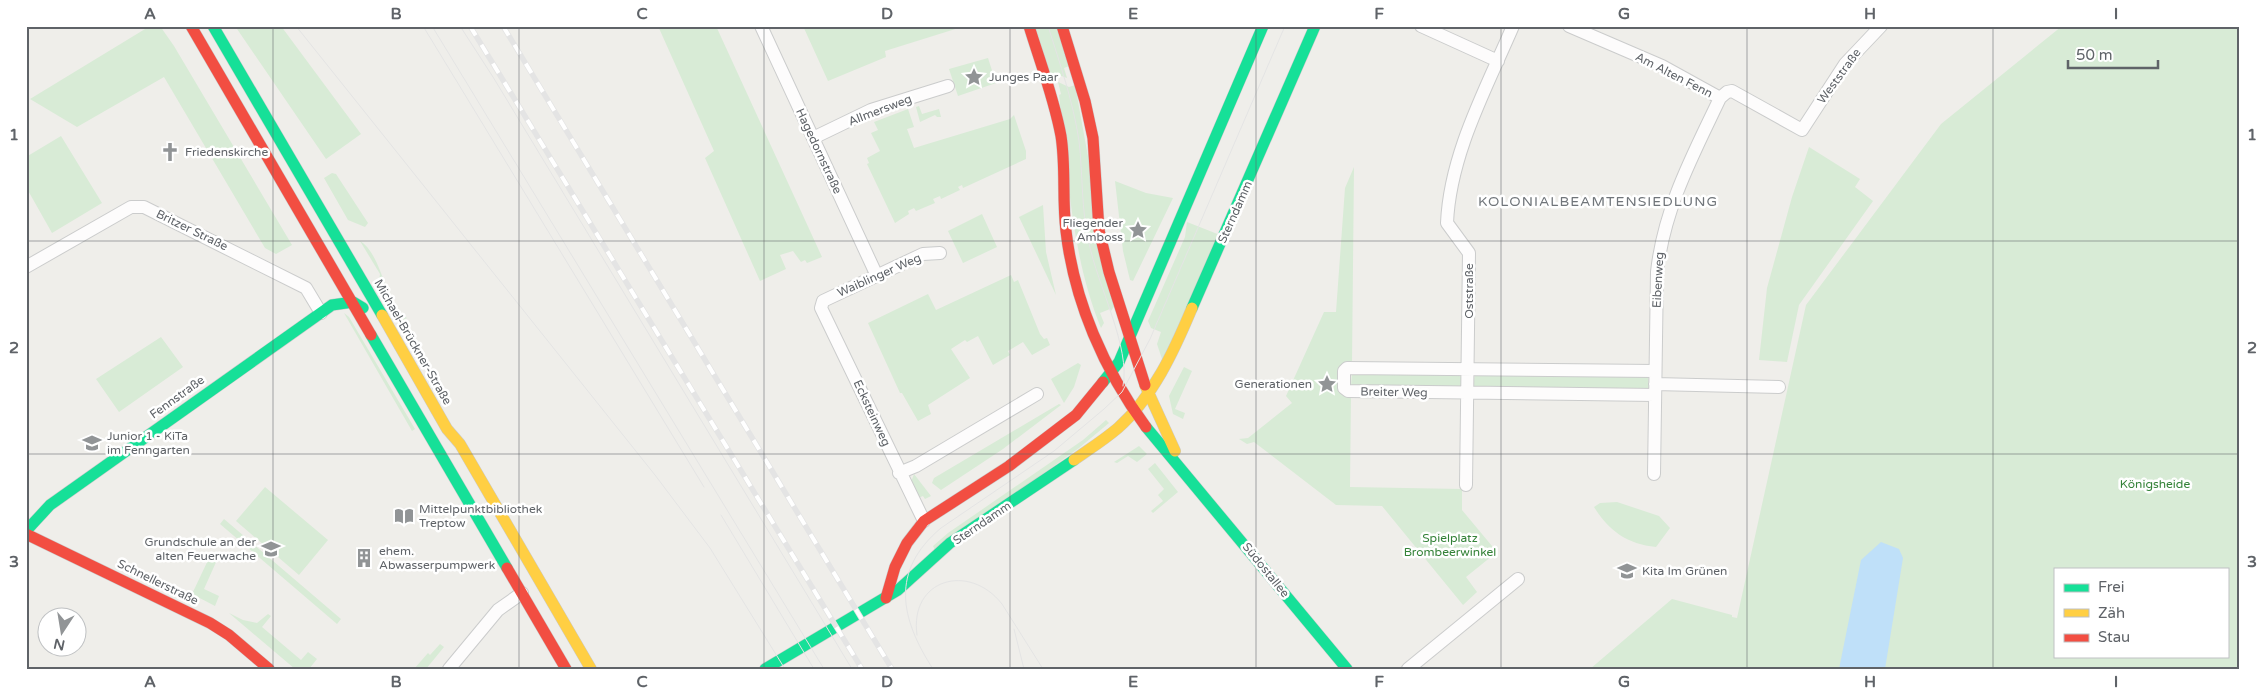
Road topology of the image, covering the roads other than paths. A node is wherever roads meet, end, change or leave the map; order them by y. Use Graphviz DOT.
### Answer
graph roads {
  1 [pos="191,26"];
  2 [pos="213,26"];
  3 [pos="761,26"];
  4 [pos="1029,26"];
  5 [pos="1062,26"];
  6 [pos="1263,26"];
  7 [pos="1315,26"];
  8 [pos="1421,26"];
  9 [pos="1513,26"];
  10 [pos="1568,26"];
  11 [pos="1881,26"];
  12 [pos="1498,61"];
  13 [pos="948,86"];
  14 [pos="1720,98"];
  15 [pos="1802,130"];
  16 [pos="813,138"];
  17 [pos="940,253"];
  18 [pos="26,267"];
  19 [pos="877,276"];
  20 [pos="353,302"];
  21 [pos="822,304"];
  22 [pos="321,313"];
  23 [pos="384,319"];
  24 [pos="1131,339"];
  25 [pos="1469,369"];
  26 [pos="1655,371"];
  27 [pos="1112,372"];
  28 [pos="1779,387"];
  29 [pos="1655,390"];
  30 [pos="1148,393"];
  31 [pos="1469,393"];
  32 [pos="1037,394"];
  33 [pos="1133,411"];
  34 [pos="1185,472"];
  35 [pos="899,473"];
  36 [pos="1654,474"];
  37 [pos="1466,485"];
  38 [pos="924,521"];
  39 [pos="26,532"];
  40 [pos="1518,579"];
  41 [pos="522,593"];
  42 [pos="886,598"];
  43 [pos="269,669"];
  44 [pos="449,669"];
  45 [pos="566,669"];
  46 [pos="591,669"];
  47 [pos="765,669"];
  48 [pos="1347,669"];
  49 [pos="1408,669"];
  1 -- 20 [label="main road"];
  2 -- 23 [label="main road, Michael-Brückner-Straße"];
  3 -- 16 [label="street, Hagedornstraße"];
  4 -- 27 [label="main road"];
  5 -- 24 [label="main road"];
  6 -- 24 [label="main road"];
  7 -- 30 [label="main road, Sterndamm"];
  8 -- 12 [label="street"];
  9 -- 12 [label="street, Oststraße"];
  10 -- 14 [label="street, Am Alten Fenn"];
  11 -- 15 [label="street, Weststraße"];
  12 -- 25 [label="street, Oststraße"];
  13 -- 16 [label="street, Allmersweg"];
  14 -- 15 [label="street, Am Alten Fenn"];
  14 -- 26 [label="street, Eibenweg"];
  16 -- 19 [label="street, Hagedornstraße"];
  17 -- 19 [label="street, Waiblinger Weg"];
  18 -- 22 [label="street, Britzer Straße"];
  19 -- 21 [label="street, Waiblinger Weg"];
  20 -- 22 [label="main road, Fennstraße"];
  20 -- 23 [label="main road"];
  20 -- 41 [label="main road"];
  21 -- 35 [label="street, Ecksteinweg"];
  22 -- 39 [label="main road, Fennstraße"];
  23 -- 46 [label="main road, Michael-Brückner-Straße"];
  24 -- 27 [label="main road"];
  24 -- 30 [label="main road"];
  25 -- 26 [label="street, Breiter Weg"];
  25 -- 31 [label="street, Oststraße"];
  25 -- 31 [label="street, Breiter Weg"];
  26 -- 29 [label="street, Eibenweg"];
  27 -- 33 [label="main road, Südostallee"];
  27 -- 38 [label="main road"];
  28 -- 29 [label="street, Breiter Weg"];
  29 -- 31 [label="street, Breiter Weg"];
  29 -- 36 [label="street, Eibenweg"];
  30 -- 33 [label="main road, Sterndamm"];
  30 -- 34 [label="main road, Südostallee"];
  31 -- 37 [label="street, Oststraße"];
  32 -- 35 [label="street"];
  33 -- 34 [label="main road, Südostallee"];
  33 -- 42 [label="main road, Sterndamm"];
  34 -- 48 [label="main road, Südostallee"];
  35 -- 38 [label="street, Ecksteinweg"];
  38 -- 42 [label="main road"];
  39 -- 43 [label="main road, Schnellerstraße"];
  40 -- 49 [label="street"];
  41 -- 44 [label="street"];
  41 -- 45 [label="main road"];
  42 -- 47 [label="main road, Sterndamm"];
}
